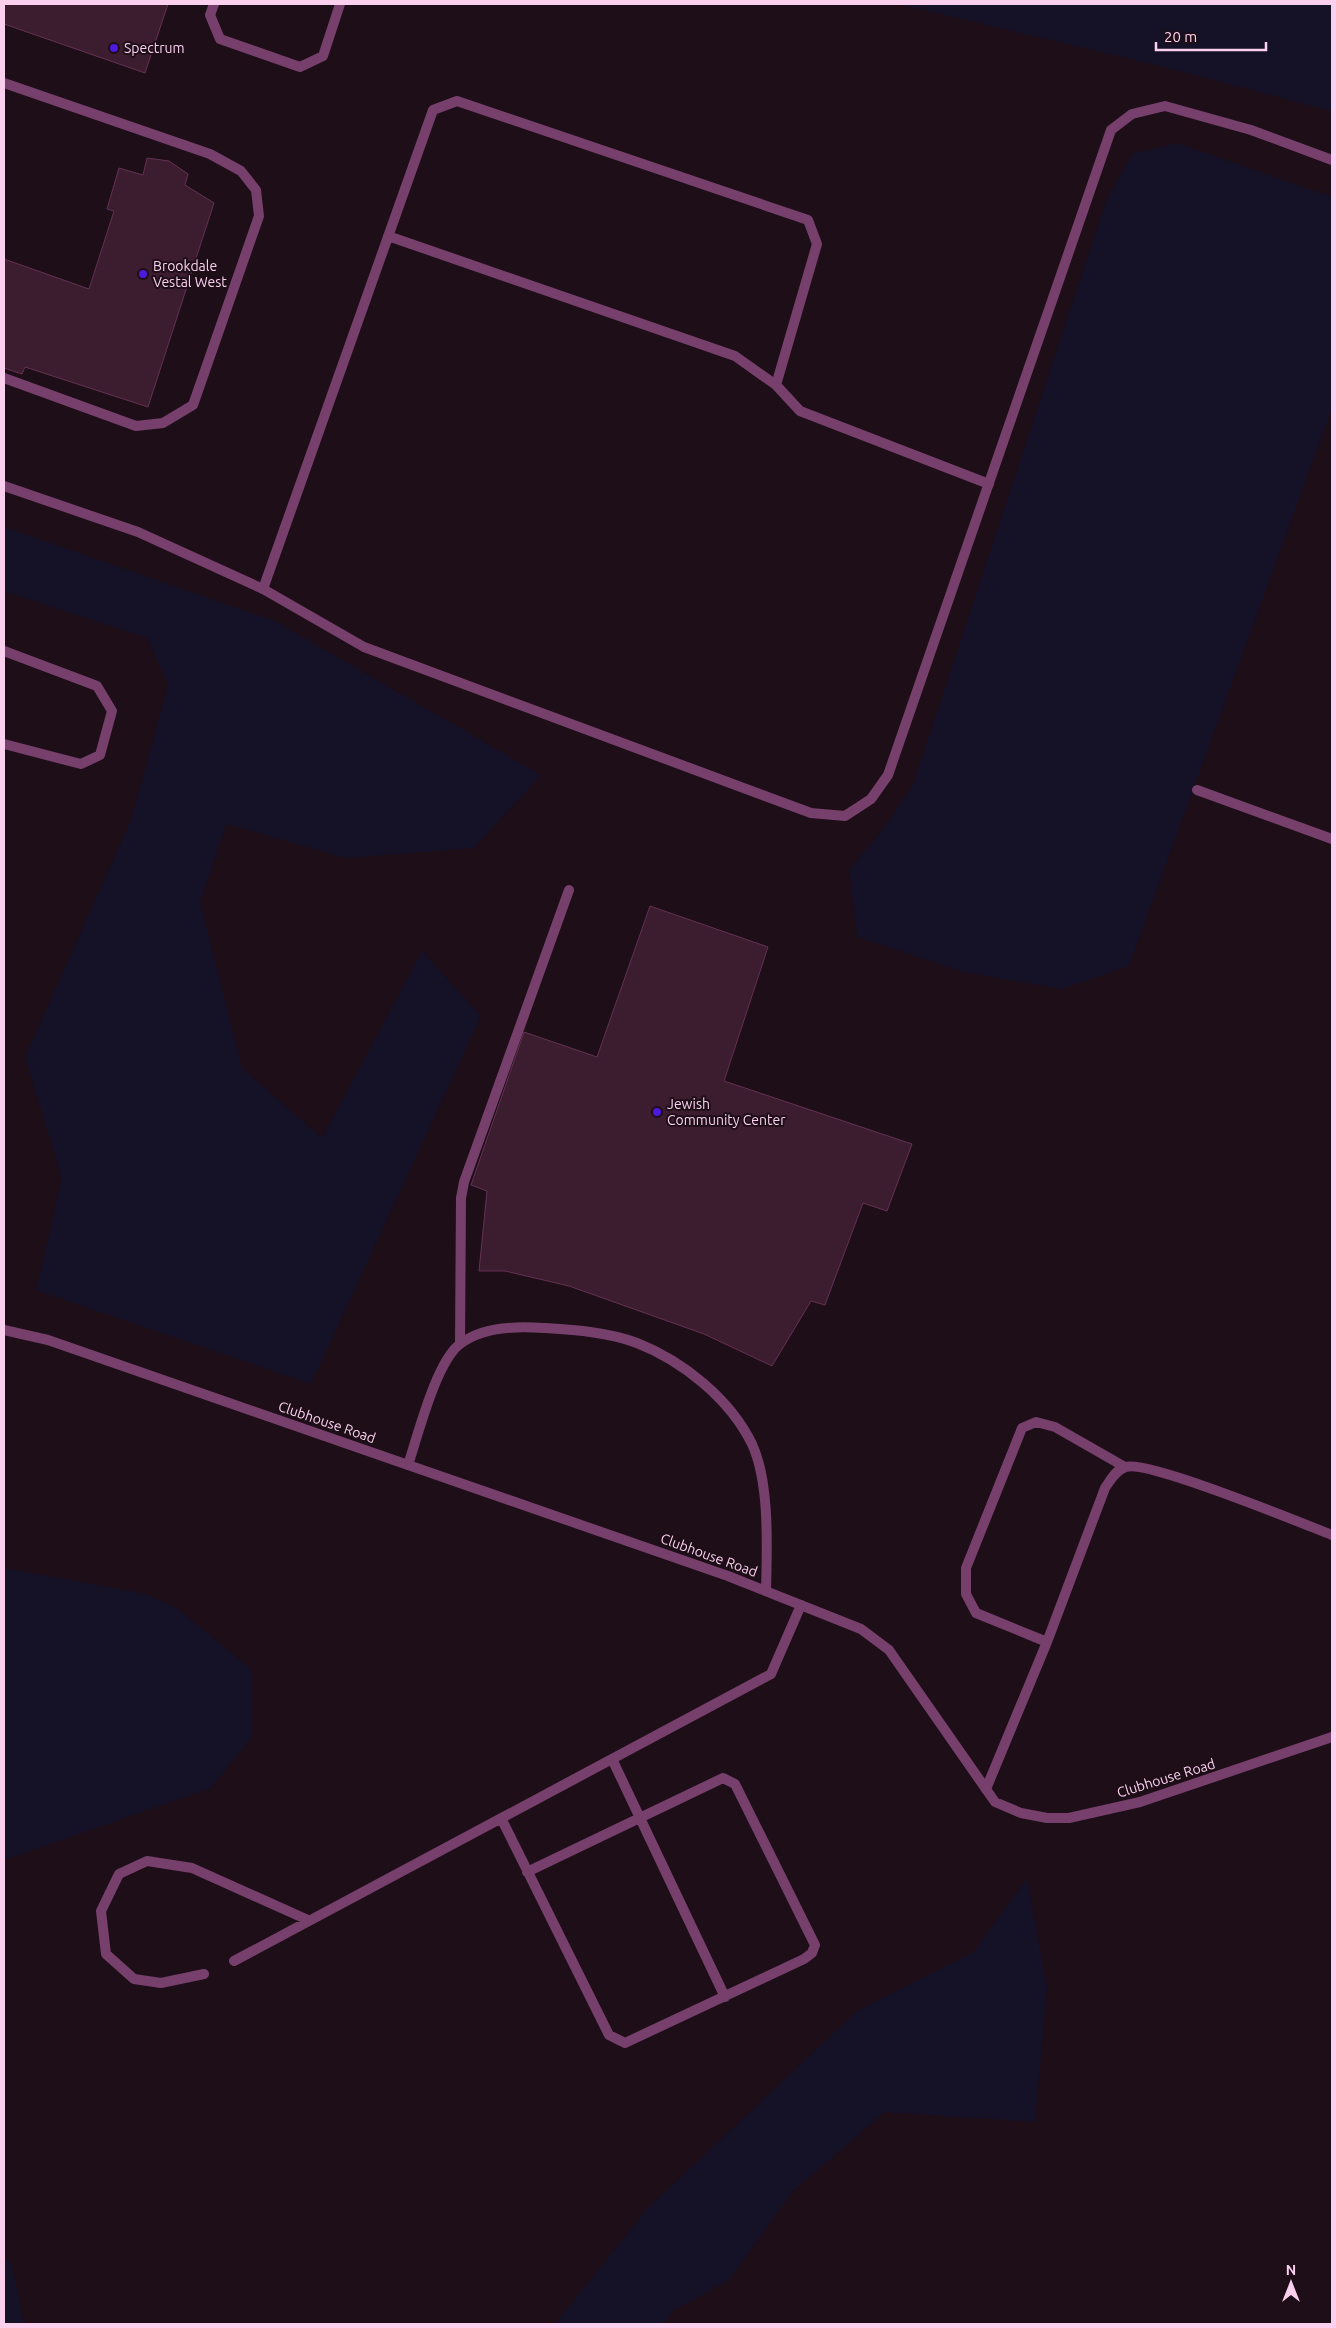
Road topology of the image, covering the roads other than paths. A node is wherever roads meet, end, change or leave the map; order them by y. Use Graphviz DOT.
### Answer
graph roads {
  1 [pos="214,4"];
  2 [pos="340,4"];
  3 [pos="4,83"];
  4 [pos="1332,160"];
  5 [pos="388,236"];
  6 [pos="4,378"];
  7 [pos="776,385"];
  8 [pos="989,484"];
  9 [pos="4,486"];
  10 [pos="263,589"];
  11 [pos="4,651"];
  12 [pos="4,744"];
  13 [pos="1197,790"];
  14 [pos="1332,839"];
  15 [pos="569,890"];
  16 [pos="4,1330"];
  17 [pos="460,1344"];
  18 [pos="408,1465"];
  19 [pos="1125,1467"];
  20 [pos="1332,1535"];
  21 [pos="766,1591"];
  22 [pos="802,1605"];
  23 [pos="1047,1642"];
  24 [pos="1332,1737"];
  25 [pos="612,1759"];
  26 [pos="986,1789"];
  27 [pos="500,1818"];
  28 [pos="638,1818"];
  29 [pos="527,1872"];
  30 [pos="308,1920"];
  31 [pos="234,1961"];
  32 [pos="204,1974"];
  33 [pos="725,1996"];
  1 -- 2 [label="street"];
  3 -- 6 [label="street"];
  4 -- 8 [label="street"];
  5 -- 7 [label="street"];
  5 -- 7 [label="street"];
  5 -- 10 [label="street"];
  7 -- 8 [label="street"];
  8 -- 10 [label="street"];
  9 -- 10 [label="street"];
  11 -- 12 [label="street"];
  13 -- 14 [label="street"];
  15 -- 17 [label="street"];
  16 -- 18 [label="street, Clubhouse Road"];
  17 -- 18 [label="street"];
  17 -- 21 [label="street"];
  18 -- 21 [label="street, Clubhouse Road"];
  19 -- 20 [label="street"];
  19 -- 23 [label="street"];
  19 -- 23 [label="street"];
  21 -- 22 [label="street, Clubhouse Road"];
  22 -- 25 [label="street"];
  22 -- 26 [label="street, Clubhouse Road"];
  23 -- 26 [label="street"];
  24 -- 26 [label="street, Clubhouse Road"];
  25 -- 27 [label="street"];
  25 -- 28 [label="street"];
  27 -- 29 [label="street"];
  27 -- 30 [label="street"];
  28 -- 29 [label="street"];
  28 -- 33 [label="street"];
  28 -- 33 [label="street"];
  29 -- 33 [label="street"];
  30 -- 31 [label="street"];
  30 -- 32 [label="street"];
}
